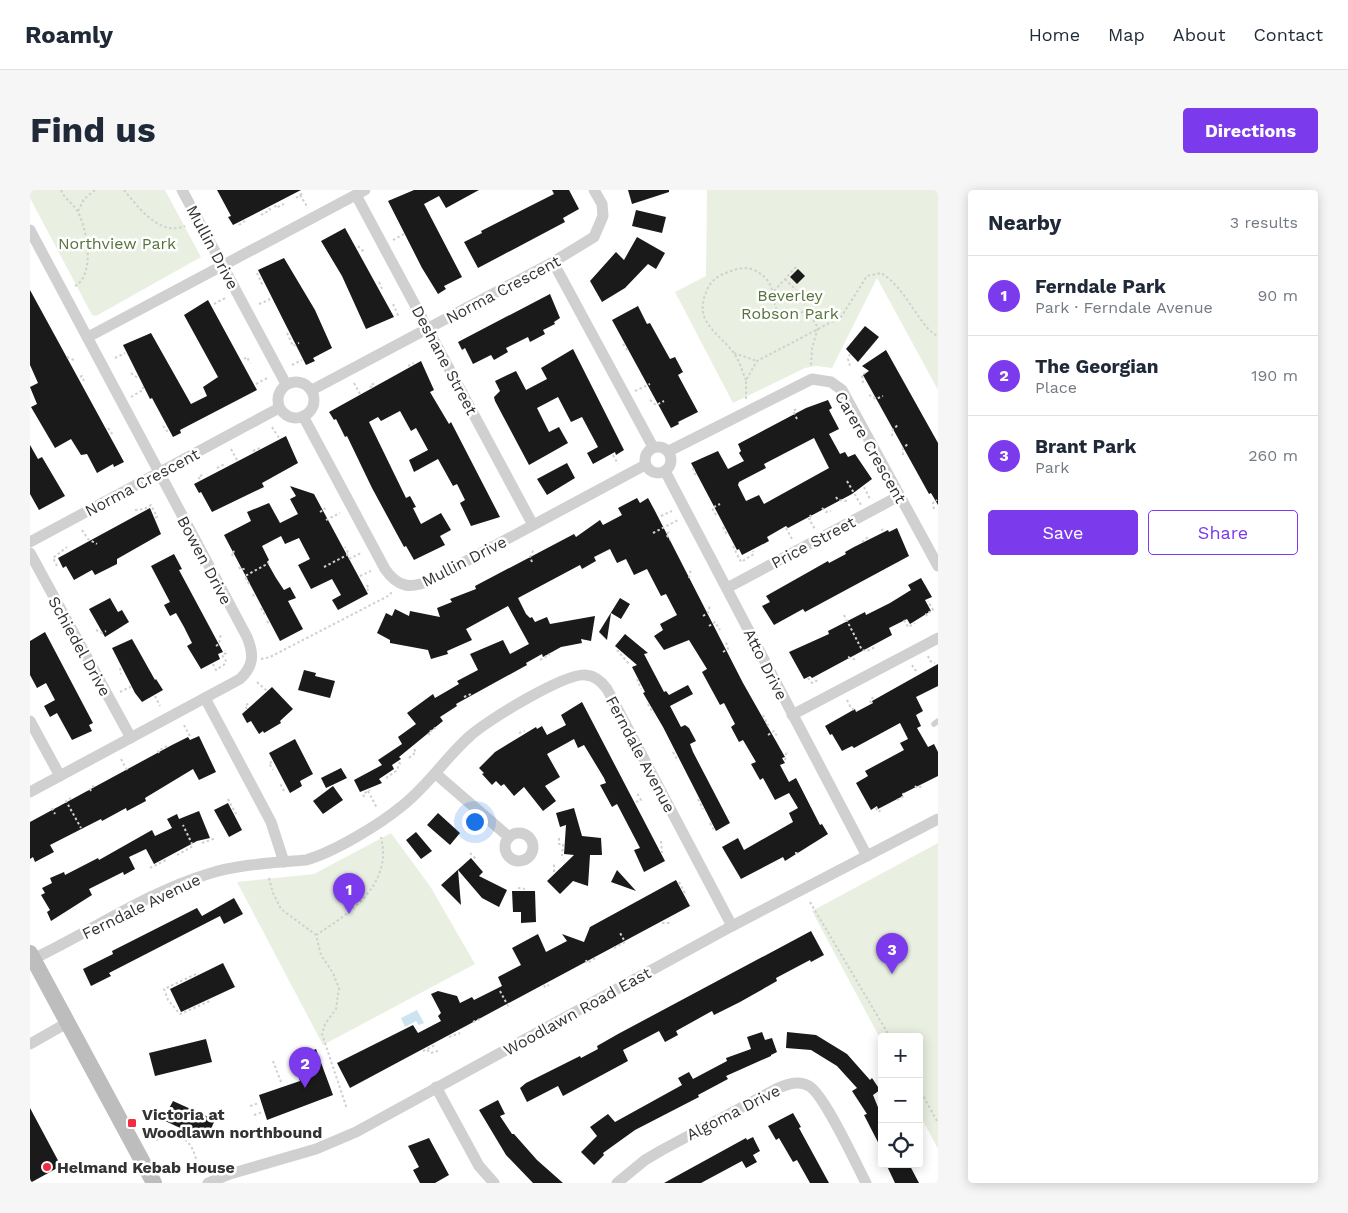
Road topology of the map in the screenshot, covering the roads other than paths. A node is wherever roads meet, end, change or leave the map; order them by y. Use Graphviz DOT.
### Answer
graph roads {
  1 [pos="182,190"];
  2 [pos="594,190"];
  3 [pos="361,193"];
  4 [pos="30,230"];
  5 [pos="553,262"];
  6 [pos="223,266"];
  7 [pos="428,329"];
  8 [pos="88,337"];
  9 [pos="286,384"];
  10 [pos="312,390"];
  11 [pos="279,408"];
  12 [pos="303,416"];
  13 [pos="653,447"];
  14 [pos="669,452"];
  15 [pos="645,465"];
  16 [pos="665,471"];
  17 [pos="159,472"];
  18 [pos="899,496"];
  19 [pos="533,525"];
  20 [pos="30,542"];
  21 [pos="30,553"];
  22 [pos="938,566"];
  23 [pos="727,588"];
  24 [pos="938,638"];
  25 [pos="205,698"];
  26 [pos="792,715"];
  27 [pos="30,721"];
  28 [pos="131,738"];
  29 [pos="436,774"];
  30 [pos="60,776"];
  31 [pos="30,792"];
  32 [pos="938,819"];
  33 [pos="509,837"];
  34 [pos="866,856"];
  35 [pos="284,862"];
  36 [pos="732,926"];
  37 [pos="32,956"];
  38 [pos="67,1024"];
  39 [pos="30,1044"];
  40 [pos="436,1087"];
  41 [pos="154,1183"];
  42 [pos="208,1183"];
  43 [pos="494,1183"];
  44 [pos="617,1183"];
  45 [pos="866,1183"];
  1 -- 6 [label="street, Mullin Drive"];
  2 -- 5 [label="street, Norma Crescent"];
  3 -- 6 [label="street"];
  3 -- 7 [label="street, Deshane Street"];
  4 -- 8 [label="street, Bowen Drive"];
  5 -- 7 [label="street, Norma Crescent"];
  5 -- 13 [label="street"];
  6 -- 8 [label="street"];
  6 -- 9 [label="street, Mullin Drive"];
  7 -- 10 [label="street, Norma Crescent"];
  7 -- 19 [label="street, Deshane Street"];
  8 -- 17 [label="street, Bowen Drive"];
  9 -- 10 [label="street"];
  9 -- 11 [label="street"];
  10 -- 12 [label="street"];
  11 -- 12 [label="street"];
  11 -- 17 [label="street, Norma Crescent"];
  12 -- 19 [label="street, Mullin Drive"];
  13 -- 14 [label="street"];
  13 -- 15 [label="street"];
  14 -- 16 [label="street"];
  14 -- 18 [label="street, Carere Crescent"];
  15 -- 16 [label="street"];
  15 -- 19 [label="street, Mullin Drive"];
  16 -- 23 [label="street, Atto Drive"];
  17 -- 20 [label="street, Norma Crescent"];
  17 -- 25 [label="street, Bowen Drive"];
  18 -- 22 [label="street, Carere Crescent"];
  18 -- 23 [label="street, Price Street"];
  21 -- 28 [label="street, Schiedel Drive"];
  23 -- 26 [label="street, Atto Drive"];
  24 -- 26 [label="street"];
  25 -- 28 [label="street"];
  25 -- 35 [label="street"];
  26 -- 34 [label="street, Atto Drive"];
  27 -- 30 [label="street"];
  28 -- 30 [label="street"];
  29 -- 33 [label="street"];
  29 -- 35 [label="street, Ferndale Avenue"];
  29 -- 36 [label="street, Ferndale Avenue"];
  30 -- 31 [label="street"];
  32 -- 34 [label="street, Woodlawn Road East"];
  34 -- 36 [label="street, Woodlawn Road East"];
  35 -- 37 [label="street, Ferndale Avenue"];
  36 -- 40 [label="street, Woodlawn Road East"];
  37 -- 38 [label="main road"];
  38 -- 39 [label="street"];
  38 -- 41 [label="main road"];
  40 -- 42 [label="street, Woodlawn Road East"];
  40 -- 43 [label="street"];
  44 -- 45 [label="street, Algoma Drive"];
}
